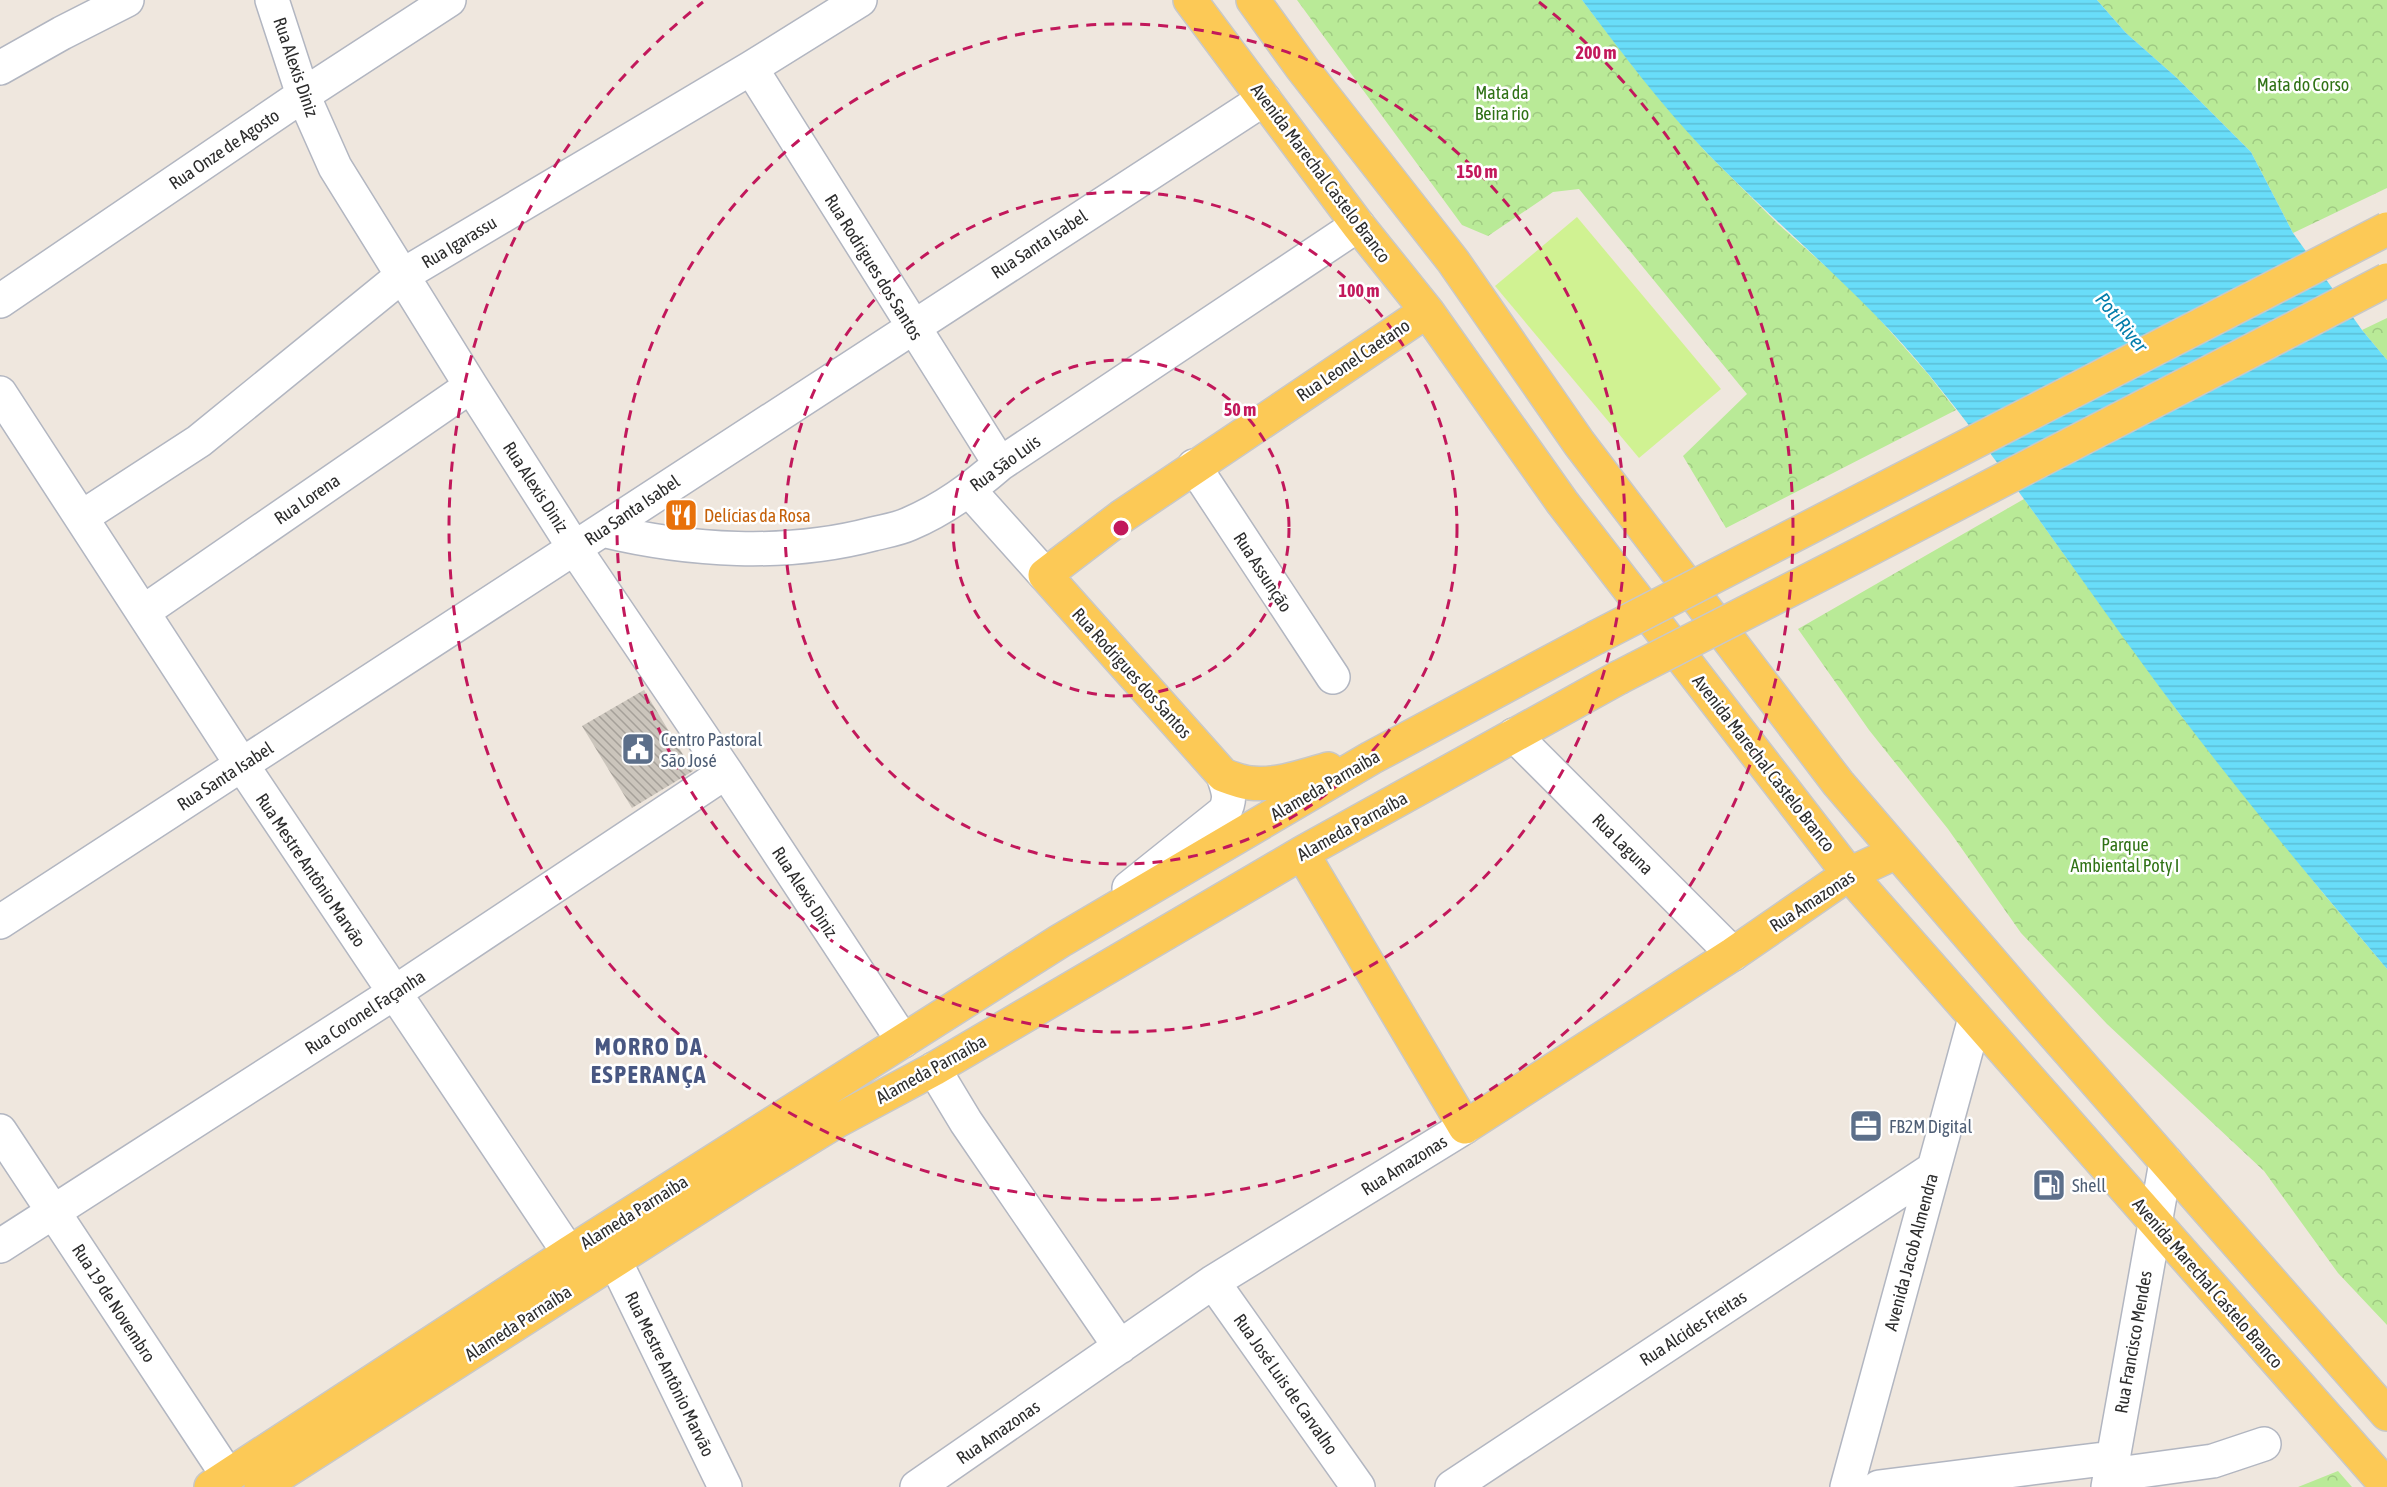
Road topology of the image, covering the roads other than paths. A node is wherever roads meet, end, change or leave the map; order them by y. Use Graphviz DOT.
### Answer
graph roads {
  1 [pos="127,0"];
  2 [pos="272,0"];
  3 [pos="449,0"];
  4 [pos="860,0"];
  5 [pos="1190,0"];
  6 [pos="1253,0"];
  7 [pos="0,68"];
  8 [pos="751,68"];
  9 [pos="303,95"];
  10 [pos="1264,99"];
  11 [pos="1358,225"];
  12 [pos="2387,229"];
  13 [pos="403,275"];
  14 [pos="2387,280"];
  15 [pos="0,301"];
  16 [pos="1427,311"];
  17 [pos="912,326"];
  18 [pos="471,386"];
  19 [pos="0,393"];
  20 [pos="1000,464"];
  21 [pos="1194,466"];
  22 [pos="969,490"];
  23 [pos="1629,507"];
  24 [pos="82,517"];
  25 [pos="602,530"];
  26 [pos="1588,536"];
  27 [pos="575,549"];
  28 [pos="1045,575"];
  29 [pos="143,612"];
  30 [pos="1333,677"];
  31 [pos="1514,735"];
  32 [pos="1371,758"];
  33 [pos="242,765"];
  34 [pos="726,772"];
  35 [pos="1223,776"];
  36 [pos="1897,852"];
  37 [pos="1302,854"];
  38 [pos="1849,874"];
  39 [pos="0,922"];
  40 [pos="1060,941"];
  41 [pos="1733,954"];
  42 [pos="394,993"];
  43 [pos="1975,1018"];
  44 [pos="903,1041"];
  45 [pos="934,1069"];
  46 [pos="1465,1127"];
  47 [pos="0,1131"];
  48 [pos="2166,1162"];
  49 [pos="1933,1169"];
  50 [pos="54,1212"];
  51 [pos="2154,1223"];
  52 [pos="0,1246"];
  53 [pos="569,1253"];
  54 [pos="615,1261"];
  55 [pos="1213,1282"];
  56 [pos="1120,1347"];
  57 [pos="2387,1414"];
  58 [pos="2264,1444"];
  59 [pos="2110,1473"];
  60 [pos="954,1477"];
  61 [pos="219,1482"];
  62 [pos="2387,1486"];
  63 [pos="261,1487"];
  64 [pos="725,1487"];
  65 [pos="918,1487"];
  66 [pos="1358,1487"];
  67 [pos="1452,1487"];
  68 [pos="1847,1487"];
  69 [pos="1879,1487"];
  1 -- 7 [label="street"];
  2 -- 9 [label="street, Rua Alexis Diniz"];
  3 -- 9 [label="street, Rua Onze de Agosto"];
  4 -- 8 [label="street, Rua Igarassu"];
  5 -- 10 [label="main road, Avenida Marechal Castelo Branco"];
  6 -- 23 [label="main road"];
  8 -- 13 [label="street, Rua Igarassu"];
  8 -- 17 [label="street, Rua Rodrigues dos Santos"];
  9 -- 13 [label="street, Rua Alexis Diniz"];
  9 -- 15 [label="street, Rua Onze de Agosto"];
  10 -- 11 [label="main road, Avenida Marechal Castelo Branco"];
  10 -- 17 [label="street, Rua Santa Isabel"];
  11 -- 16 [label="main road, Avenida Marechal Castelo Branco"];
  11 -- 20 [label="street, Rua São Luis"];
  12 -- 32 [label="main road, Alameda Parnaiba, bridge"];
  13 -- 18 [label="street, Rua Alexis Diniz"];
  13 -- 24 [label="street, Rua Igarassu"];
  14 -- 31 [label="main road, Alameda Parnaíba, bridge"];
  16 -- 21 [label="main road, Rua Leonel Caetano"];
  16 -- 26 [label="main road, Avenida Marechal Castelo Branco"];
  17 -- 20 [label="street, Rua Rodrigues dos Santos"];
  17 -- 25 [label="street, Rua Santa Isabel"];
  18 -- 27 [label="street, Rua Alexis Diniz"];
  18 -- 29 [label="street, Rua Lorena"];
  19 -- 24 [label="street, Rua Mestre Antônio Marvão"];
  20 -- 22 [label="street, Rua São Luis"];
  21 -- 28 [label="main road, Rua Leonel Caetano"];
  21 -- 30 [label="street, Rua Assunção"];
  22 -- 25 [label="street, Rua São Luis"];
  22 -- 28 [label="street, Rua Rodrigues dos Santos"];
  23 -- 26 [label="main road"];
  23 -- 36 [label="main road"];
  24 -- 29 [label="street, Rua Mestre Antônio Marvão"];
  25 -- 27 [label="street, Rua Santa Isabel"];
  26 -- 38 [label="main road, Avenida Marechal Castelo Branco"];
  27 -- 33 [label="street, Rua Santa Isabel"];
  27 -- 34 [label="street, Rua Alexis Diniz"];
  28 -- 35 [label="main road, Rua Rodrigues dos Santos"];
  29 -- 33 [label="street, Rua Mestre Antônio Marvão"];
  31 -- 37 [label="main road, Alameda Parnaíba"];
  31 -- 41 [label="street, Rua Laguna"];
  32 -- 35 [label="main road"];
  32 -- 40 [label="main road, Alameda Parnaiba"];
  33 -- 39 [label="street, Rua Santa Isabel"];
  33 -- 42 [label="street, Rua Mestre Antônio Marvão"];
  34 -- 42 [label="street, Rua Coronel Façanha"];
  34 -- 44 [label="street, Rua Alexis Diniz"];
  35 -- 40 [label="street, Alameda Parnaiba"];
  36 -- 38 [label="main road, Rua Amazonas"];
  36 -- 48 [label="main road"];
  37 -- 45 [label="main road, Alameda Parnaíba"];
  37 -- 46 [label="main road"];
  38 -- 41 [label="main road, Rua Amazonas"];
  38 -- 43 [label="main road, Avenida Marechal Castelo Branco"];
  40 -- 44 [label="main road, Alameda Parnaiba"];
  41 -- 46 [label="main road, Rua Amazonas"];
  42 -- 50 [label="street, Rua Coronel Façanha"];
  42 -- 53 [label="street, Rua Mestre Antônio Marvão"];
  43 -- 49 [label="street, Avenida Jacob Almendra"];
  43 -- 51 [label="main road, Avenida Marechal Castelo Branco"];
  44 -- 53 [label="main road, Alameda Parnaiba"];
  45 -- 54 [label="main road, Alameda Parnaíba"];
  45 -- 56 [label="street"];
  46 -- 55 [label="street, Rua Amazonas"];
  47 -- 50 [label="street, Rua 19 de Novembro"];
  48 -- 51 [label="street, Rua Francisco Mendes"];
  48 -- 57 [label="main road"];
  49 -- 67 [label="street, Rua Alcides Freitas"];
  49 -- 68 [label="street, Avenida Jacob Almendra"];
  50 -- 52 [label="street, Rua Coronel Façanha"];
  50 -- 61 [label="street, Rua 19 de Novembro"];
  51 -- 59 [label="street, Rua Francisco Mendes"];
  51 -- 62 [label="main road, Avenida Marechal Castelo Branco"];
  53 -- 61 [label="main road, Alameda Parnaiba"];
  54 -- 63 [label="main road, Alameda Parnaíba"];
  54 -- 64 [label="street, Rua Mestre Antônio Marvão"];
  55 -- 56 [label="street, Rua Amazonas"];
  55 -- 66 [label="street, Rua José Luis de Carvalho"];
  56 -- 60 [label="street, Rua Amazonas"];
  58 -- 59 [label="street"];
  59 -- 69 [label="street"];
  60 -- 65 [label="street, Rua Amazonas"];
}
